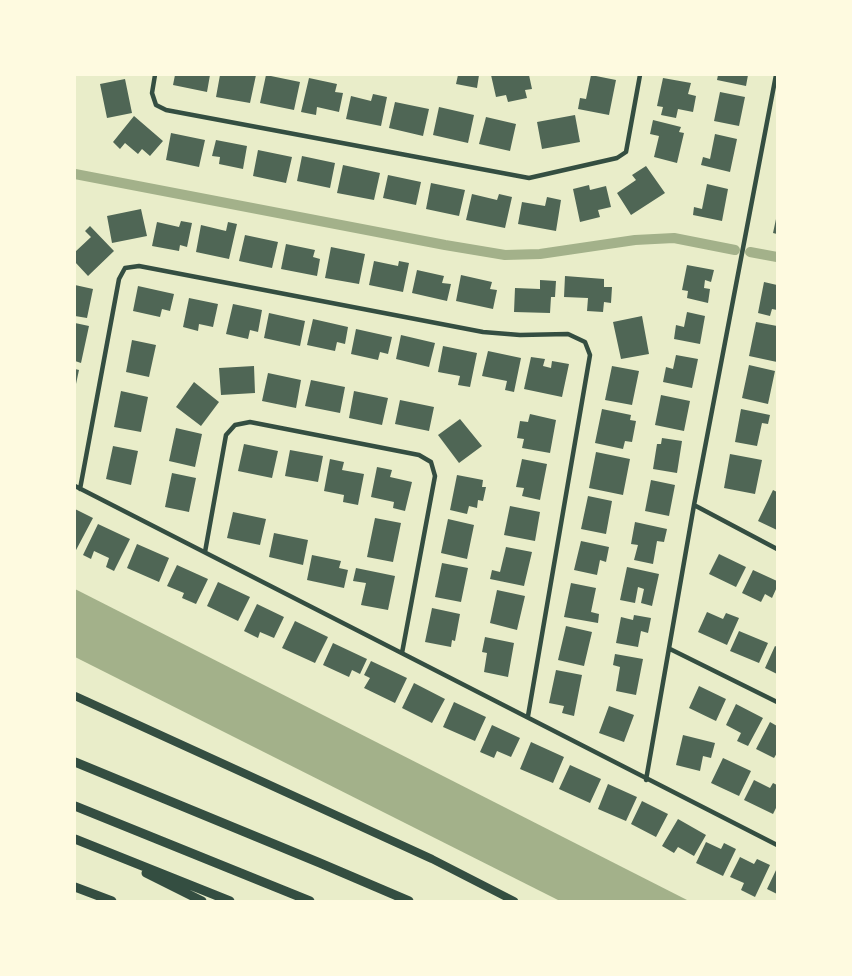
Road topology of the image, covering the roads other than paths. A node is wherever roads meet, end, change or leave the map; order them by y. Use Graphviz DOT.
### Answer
graph roads {
  1 [pos="155,75"];
  2 [pos="640,75"];
  3 [pos="776,75"];
  4 [pos="77,487"];
  5 [pos="694,504"];
  6 [pos="777,549"];
  7 [pos="205,552"];
  8 [pos="670,649"];
  9 [pos="402,653"];
  10 [pos="75,696"];
  11 [pos="777,702"];
  12 [pos="528,716"];
  13 [pos="75,762"];
  14 [pos="646,780"];
  15 [pos="75,806"];
  16 [pos="75,839"];
  17 [pos="777,845"];
  18 [pos="92,846"];
  19 [pos="75,887"];
  20 [pos="112,901"];
  21 [pos="202,901"];
  22 [pos="230,901"];
  23 [pos="310,901"];
  24 [pos="409,901"];
  25 [pos="514,901"];
  1 -- 2 [label="street"];
  3 -- 5 [label="street"];
  4 -- 7 [label="street"];
  4 -- 12 [label="street"];
  5 -- 6 [label="street"];
  5 -- 8 [label="street"];
  7 -- 9 [label="street"];
  7 -- 9 [label="street"];
  8 -- 11 [label="street"];
  8 -- 14 [label="street"];
  9 -- 12 [label="street"];
  10 -- 25 [label="main road"];
  12 -- 14 [label="street"];
  13 -- 24 [label="highway"];
  14 -- 17 [label="street"];
  15 -- 23 [label="highway"];
  16 -- 18 [label="highway"];
  18 -- 21 [label="highway"];
  18 -- 22 [label="highway"];
  19 -- 20 [label="highway"];
}
